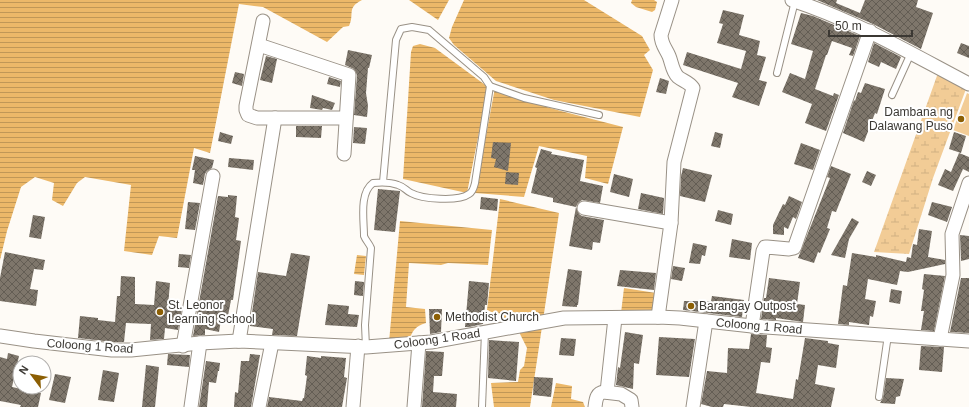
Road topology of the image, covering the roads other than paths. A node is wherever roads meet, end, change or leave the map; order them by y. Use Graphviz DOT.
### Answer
graph roads {
  1 [pos="672,0"];
  2 [pos="794,1"];
  3 [pos="263,21"];
  4 [pos="870,31"];
  5 [pos="258,45"];
  6 [pos="911,53"];
  7 [pos="776,73"];
  8 [pos="969,84"];
  9 [pos="490,86"];
  10 [pos="892,95"];
  11 [pos="599,115"];
  12 [pos="275,118"];
  13 [pos="346,118"];
  14 [pos="344,154"];
  15 [pos="213,176"];
  16 [pos="383,182"];
  17 [pos="969,183"];
  18 [pos="584,208"];
  19 [pos="671,223"];
  20 [pos="963,223"];
  21 [pos="658,317"];
  22 [pos="615,318"];
  23 [pos="706,321"];
  24 [pos="752,326"];
  25 [pos="485,332"];
  26 [pos="888,335"];
  27 [pos="0,336"];
  28 [pos="940,339"];
  29 [pos="969,341"];
  30 [pos="239,342"];
  31 [pos="200,343"];
  32 [pos="272,343"];
  33 [pos="419,343"];
  34 [pos="183,346"];
  35 [pos="362,346"];
  36 [pos="607,392"];
  37 [pos="879,398"];
  38 [pos="191,407"];
  39 [pos="259,407"];
  40 [pos="353,407"];
  41 [pos="414,407"];
  42 [pos="482,407"];
  43 [pos="594,407"];
  44 [pos="632,407"];
  45 [pos="693,407"];
  1 -- 19 [label="street"];
  2 -- 4 [label="street"];
  2 -- 7 [label="lane"];
  3 -- 5 [label="street"];
  4 -- 6 [label="street"];
  4 -- 24 [label="street"];
  5 -- 12 [label="street"];
  5 -- 13 [label="street"];
  6 -- 8 [label="street"];
  6 -- 10 [label="lane"];
  9 -- 11 [label="lane"];
  9 -- 16 [label="lane"];
  9 -- 16 [label="lane"];
  12 -- 13 [label="street"];
  12 -- 30 [label="street"];
  13 -- 14 [label="street"];
  15 -- 34 [label="street"];
  16 -- 35 [label="lane"];
  17 -- 20 [label="street"];
  18 -- 19 [label="street"];
  19 -- 21 [label="street"];
  20 -- 28 [label="street"];
  21 -- 22 [label="street, Coloong 1 Road"];
  21 -- 23 [label="street, Coloong 1 Road"];
  22 -- 25 [label="street, Coloong 1 Road"];
  22 -- 36 [label="street"];
  23 -- 24 [label="street, Coloong 1 Road"];
  23 -- 45 [label="street"];
  24 -- 26 [label="street, Coloong 1 Road"];
  25 -- 33 [label="street, Coloong 1 Road"];
  25 -- 42 [label="lane"];
  26 -- 28 [label="street, Coloong 1 Road"];
  26 -- 37 [label="lane"];
  27 -- 34 [label="street, Coloong 1 Road"];
  28 -- 29 [label="street, Coloong 1 Road"];
  30 -- 31 [label="street, Coloong 1 Road"];
  30 -- 32 [label="street, Coloong 1 Road"];
  31 -- 34 [label="street, Coloong 1 Road"];
  31 -- 38 [label="street"];
  32 -- 35 [label="street, Coloong 1 Road"];
  32 -- 39 [label="street"];
  33 -- 35 [label="street, Coloong 1 Road"];
  33 -- 41 [label="street"];
  35 -- 40 [label="street"];
  36 -- 43 [label="street"];
  36 -- 44 [label="street"];
}
